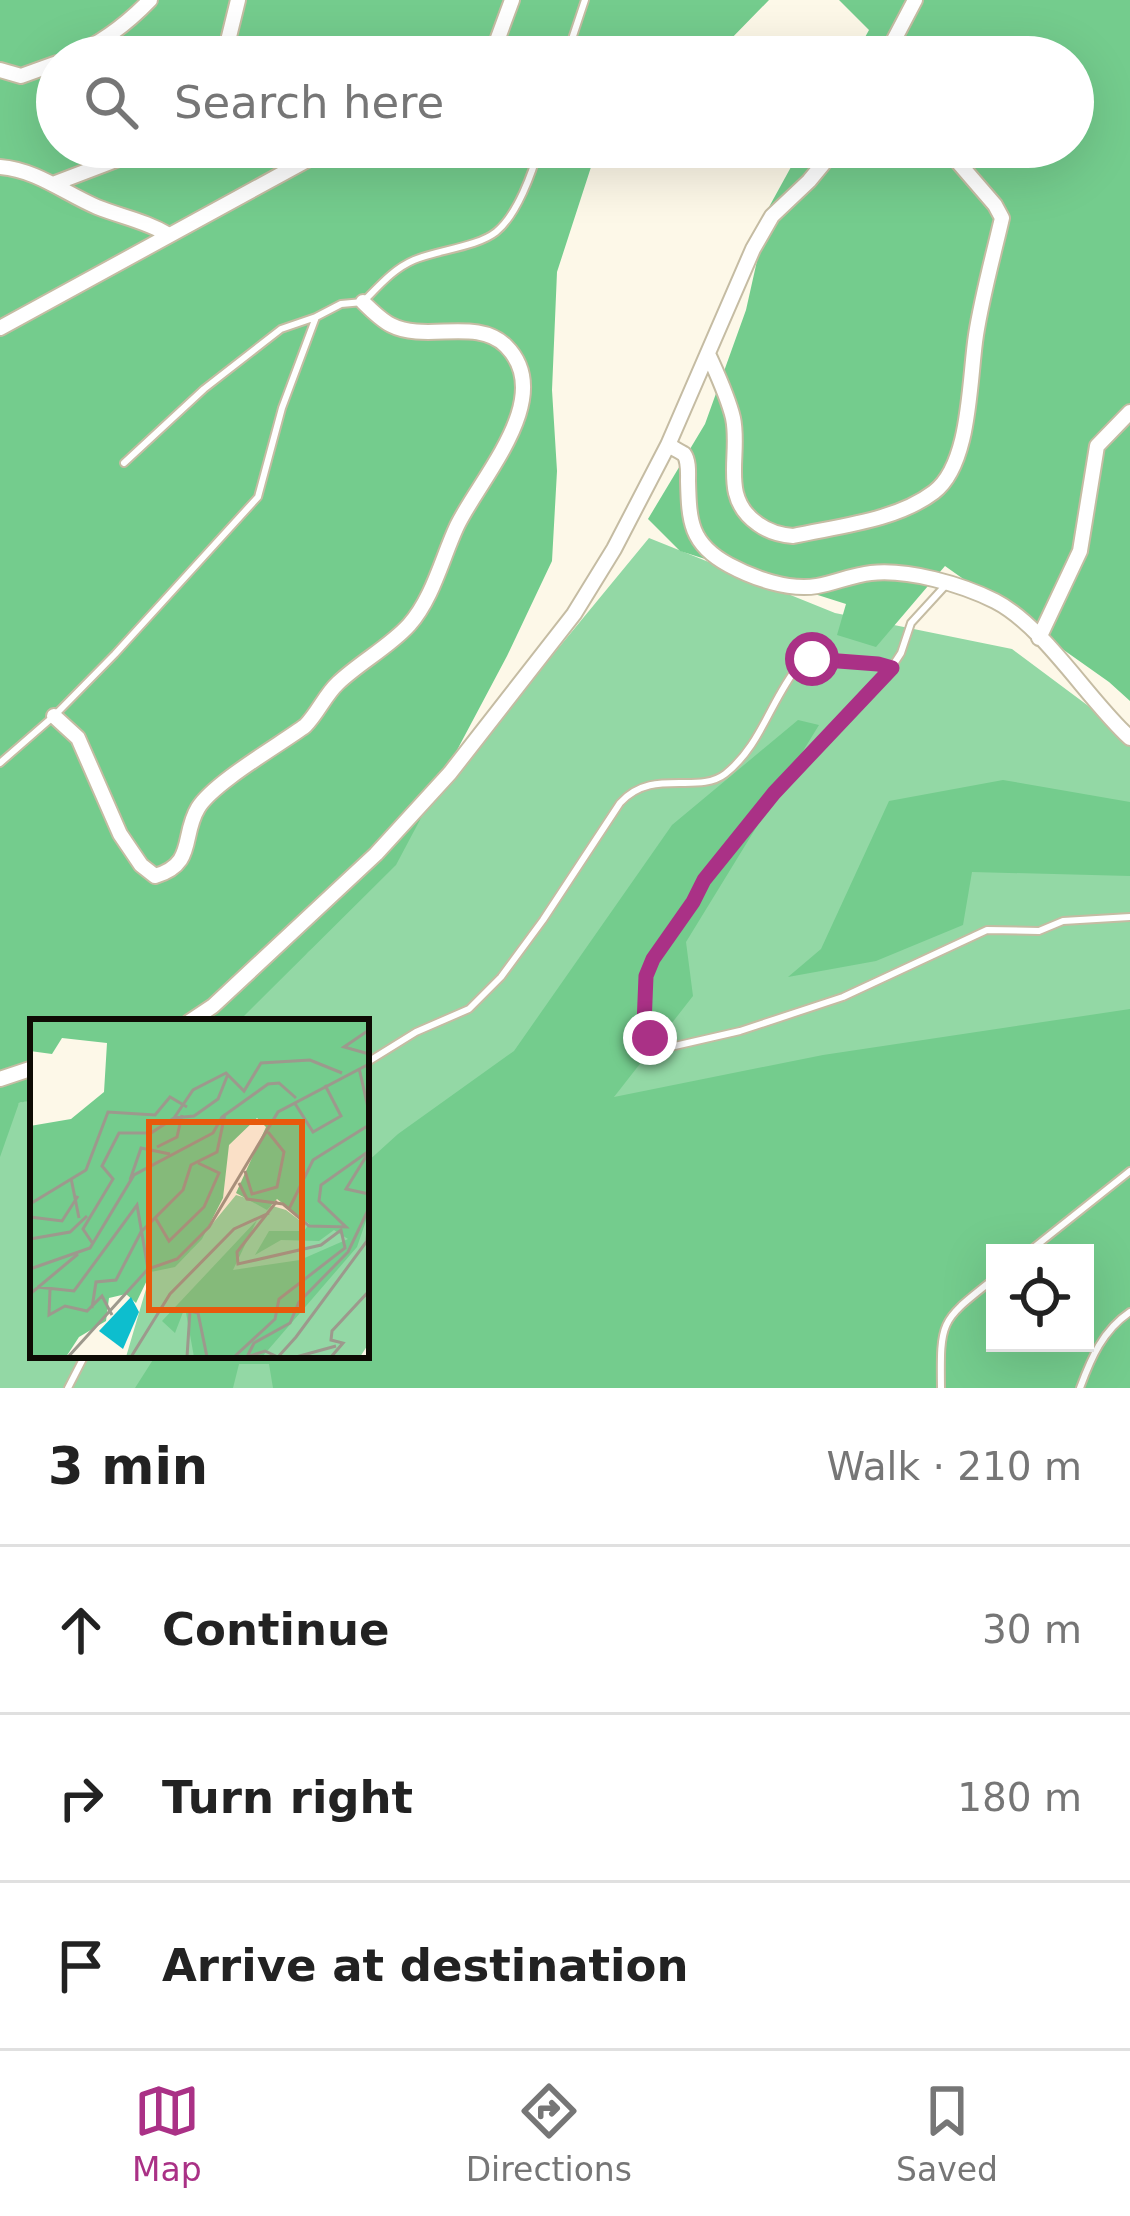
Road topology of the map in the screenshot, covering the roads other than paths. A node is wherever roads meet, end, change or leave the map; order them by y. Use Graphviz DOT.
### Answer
graph roads {
  1 [pos="151,0"];
  2 [pos="238,0"];
  3 [pos="512,0"];
  4 [pos="585,0"];
  5 [pos="915,0"];
  6 [pos="110,36"];
  7 [pos="229,36"];
  8 [pos="499,36"];
  9 [pos="573,36"];
  10 [pos="896,36"];
  11 [pos="0,70"];
  12 [pos="36,71"];
  13 [pos="0,167"];
  14 [pos="95,168"];
  15 [pos="293,168"];
  16 [pos="531,168"];
  17 [pos="820,168"];
  18 [pos="963,168"];
  19 [pos="53,184"];
  20 [pos="170,235"];
  21 [pos="363,302"];
  22 [pos="316,316"];
  23 [pos="0,328"];
  24 [pos="709,356"];
  25 [pos="1130,412"];
  26 [pos="668,445"];
  27 [pos="124,463"];
  28 [pos="947,584"];
  29 [pos="1040,638"];
  30 [pos="892,668"];
  31 [pos="54,716"];
  32 [pos="1130,738"];
  33 [pos="0,763"];
  34 [pos="1130,917"];
  35 [pos="194,1019"];
  36 [pos="369,1061"];
  37 [pos="30,1069"];
  38 [pos="0,1079"];
  39 [pos="1130,1171"];
  40 [pos="1038,1244"];
  41 [pos="986,1285"];
  42 [pos="1130,1312"];
  43 [pos="83,1358"];
  44 [pos="68,1388"];
  45 [pos="941,1388"];
  46 [pos="1080,1388"];
  1 -- 6 [label="street"];
  2 -- 7 [label="street"];
  3 -- 8 [label="street"];
  4 -- 9 [label="lane"];
  5 -- 10 [label="street"];
  11 -- 12 [label="street"];
  13 -- 19 [label="street"];
  14 -- 19 [label="street"];
  15 -- 20 [label="street"];
  16 -- 21 [label="lane"];
  17 -- 24 [label="street"];
  18 -- 24 [label="street"];
  19 -- 20 [label="street"];
  20 -- 23 [label="street"];
  21 -- 22 [label="lane"];
  21 -- 31 [label="street"];
  22 -- 27 [label="lane"];
  22 -- 31 [label="lane"];
  24 -- 26 [label="street"];
  25 -- 29 [label="street"];
  26 -- 28 [label="street"];
  26 -- 35 [label="street"];
  28 -- 29 [label="street"];
  28 -- 30 [label="lane"];
  29 -- 32 [label="street"];
  30 -- 34 [label="lane"];
  30 -- 36 [label="lane"];
  31 -- 33 [label="lane"];
  37 -- 38 [label="street"];
  39 -- 40 [label="lane"];
  41 -- 45 [label="lane"];
  42 -- 46 [label="lane"];
  43 -- 44 [label="lane"];
}
